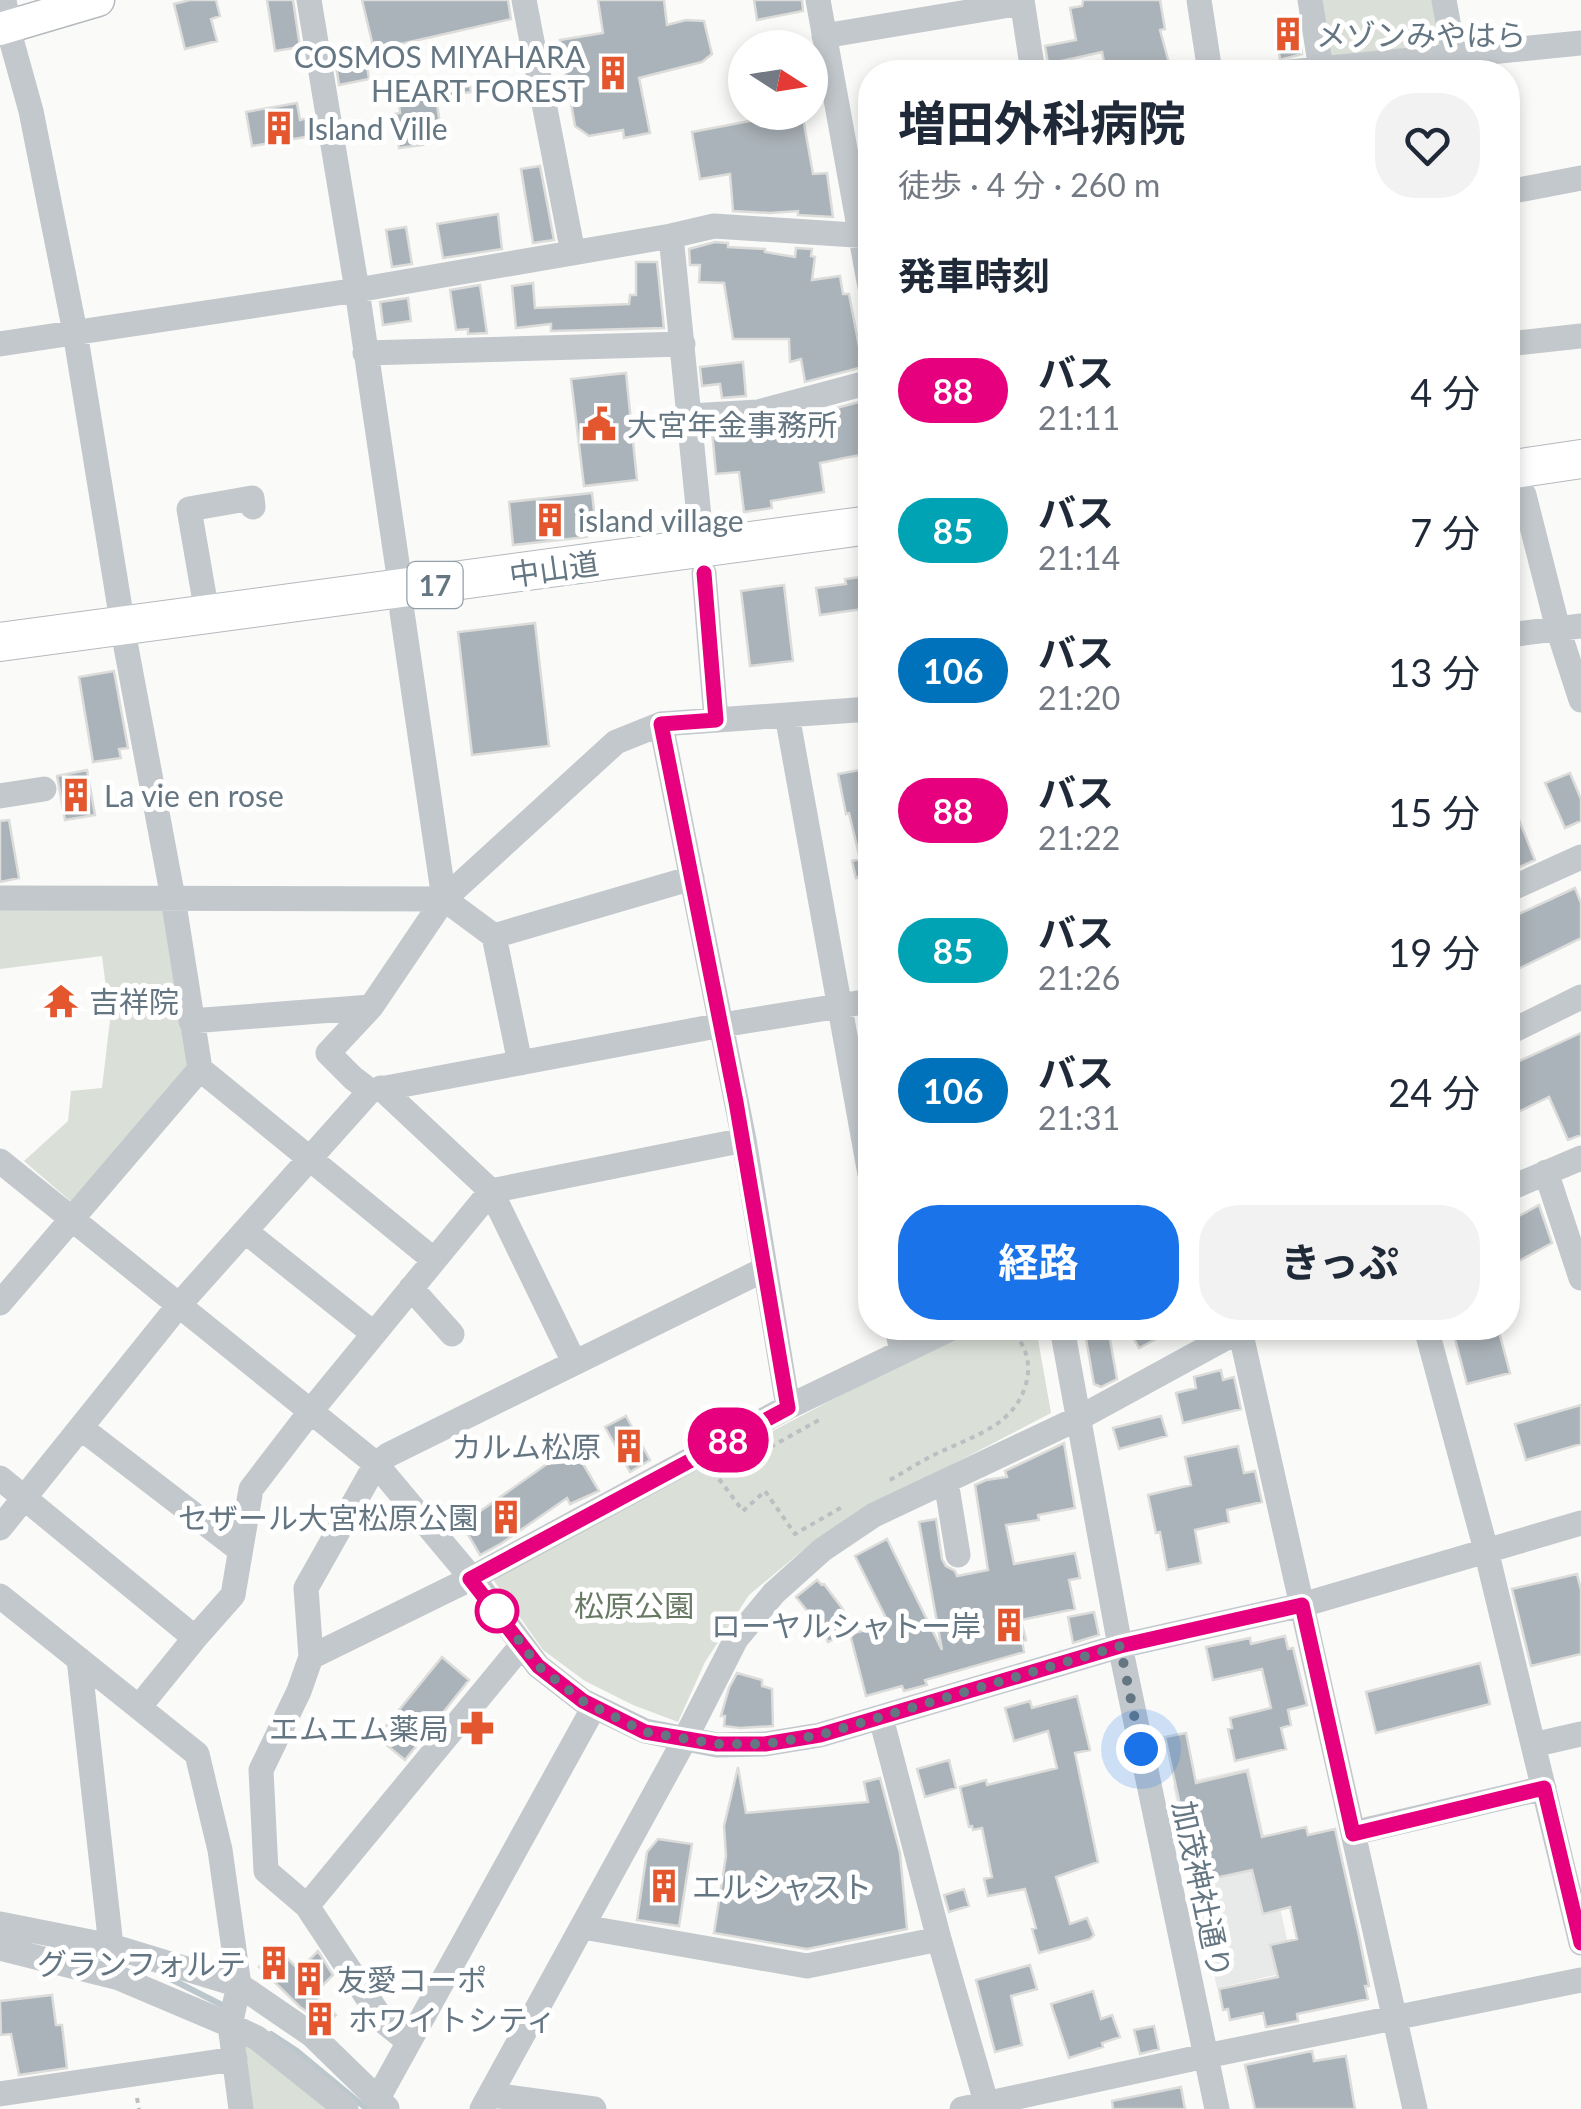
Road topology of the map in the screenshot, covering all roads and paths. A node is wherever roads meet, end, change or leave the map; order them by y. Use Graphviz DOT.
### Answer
graph roads {
  1 [pos="98,0"];
  2 [pos="309,0"];
  3 [pos="524,0"];
  4 [pos="818,0"];
  5 [pos="1199,0"];
  6 [pos="1310,0"];
  7 [pos="1444,0"];
  8 [pos="1022,2"];
  9 [pos="4,19"];
  10 [pos="823,30"];
  11 [pos="828,35"];
  12 [pos="1581,43"];
  13 [pos="828,56"];
  14 [pos="1454,56"];
  15 [pos="1031,60"];
  16 [pos="1208,60"];
  17 [pos="1320,60"];
  18 [pos="1413,60"];
  19 [pos="1581,178"];
  20 [pos="1520,190"];
  21 [pos="858,202"];
  22 [pos="671,236"];
  23 [pos="858,236"];
  24 [pos="573,253"];
  25 [pos="356,290"];
  26 [pos="75,332"];
  27 [pos="1581,336"];
  28 [pos="1520,343"];
  29 [pos="0,344"];
  30 [pos="683,344"];
  31 [pos="365,353"];
  32 [pos="858,385"];
  33 [pos="690,416"];
  34 [pos="1581,437"];
  35 [pos="1520,445"];
  36 [pos="1581,460"];
  37 [pos="1520,481"];
  38 [pos="1520,493"];
  39 [pos="253,507"];
  40 [pos="858,528"];
  41 [pos="858,552"];
  42 [pos="703,560"];
  43 [pos="402,601"];
  44 [pos="207,613"];
  45 [pos="1570,628"];
  46 [pos="1520,634"];
  47 [pos="124,637"];
  48 [pos="0,642"];
  49 [pos="0,666"];
  50 [pos="1581,700"];
  51 [pos="858,710"];
  52 [pos="787,715"];
  53 [pos="716,720"];
  54 [pos="661,724"];
  55 [pos="44,789"];
  56 [pos="0,796"];
  57 [pos="1581,857"];
  58 [pos="692,878"];
  59 [pos="1520,885"];
  60 [pos="0,898"];
  61 [pos="173,898"];
  62 [pos="444,899"];
  63 [pos="494,936"];
  64 [pos="1581,997"];
  65 [pos="858,1003"];
  66 [pos="371,1006"];
  67 [pos="840,1006"];
  68 [pos="192,1021"];
  69 [pos="722,1026"];
  70 [pos="1520,1027"];
  71 [pos="520,1063"];
  72 [pos="200,1069"];
  73 [pos="375,1090"];
  74 [pos="858,1107"];
  75 [pos="744,1140"];
  76 [pos="310,1158"];
  77 [pos="1581,1158"];
  78 [pos="0,1161"];
  79 [pos="1546,1172"];
  80 [pos="1520,1183"];
  81 [pos="491,1191"];
  82 [pos="72,1220"];
  83 [pos="245,1231"];
  84 [pos="434,1260"];
  85 [pos="765,1270"];
  86 [pos="1581,1278"];
  87 [pos="411,1288"];
  88 [pos="0,1303"];
  89 [pos="179,1306"];
  90 [pos="374,1334"];
  91 [pos="452,1334"];
  92 [pos="899,1340"];
  93 [pos="1021,1340"];
  94 [pos="1064,1340"];
  95 [pos="1220,1340"];
  96 [pos="1245,1340"];
  97 [pos="1429,1340"];
  98 [pos="574,1362"];
  99 [pos="788,1408"];
  100 [pos="310,1412"];
  101 [pos="1079,1418"];
  102 [pos="81,1428"];
  103 [pos="700,1455"];
  104 [pos="376,1464"];
  105 [pos="0,1478"];
  106 [pos="888,1481"];
  107 [pos="946,1481"];
  108 [pos="24,1498"];
  109 [pos="854,1500"];
  110 [pos="1581,1522"];
  111 [pos="0,1528"];
  112 [pos="240,1550"];
  113 [pos="1486,1550"];
  114 [pos="958,1554"];
  115 [pos="470,1579"];
  116 [pos="0,1596"];
  117 [pos="1302,1605"];
  118 [pos="194,1638"];
  119 [pos="522,1644"];
  120 [pos="1120,1646"];
  121 [pos="311,1657"];
  122 [pos="79,1660"];
  123 [pos="139,1707"];
  124 [pos="594,1707"];
  125 [pos="881,1718"];
  126 [pos="1581,1734"];
  127 [pos="685,1739"];
  128 [pos="1533,1745"];
  129 [pos="1544,1788"];
  130 [pos="1353,1834"];
  131 [pos="307,1906"];
  132 [pos="0,1924"];
  133 [pos="583,1926"];
  134 [pos="939,1939"];
  135 [pos="1581,1943"];
  136 [pos="111,1946"];
  137 [pos="0,1948"];
  138 [pos="1581,1980"];
  139 [pos="234,2008"];
  140 [pos="1393,2018"];
  141 [pos="408,2041"];
  142 [pos="1205,2056"];
  143 [pos="235,2058"];
  144 [pos="0,2094"];
  145 [pos="487,2102"];
  146 [pos="383,2103"];
  147 [pos="979,2107"];
  148 [pos="241,2109"];
  149 [pos="346,2109"];
  150 [pos="594,2109"];
  151 [pos="1217,2109"];
  152 [pos="1416,2109"];
  1 -- 9 [label="main road"];
  2 -- 25 [label="street"];
  3 -- 24 [label="street"];
  4 -- 10 [label="street"];
  5 -- 16 [label="street"];
  6 -- 17 [label="street"];
  7 -- 14 [label="street"];
  8 -- 11 [label="street"];
  8 -- 15 [label="street"];
  9 -- 26 [label="street"];
  12 -- 14 [label="street"];
  13 -- 21 [label="street"];
  14 -- 18 [label="street"];
  19 -- 20 [label="street"];
  22 -- 23 [label="street"];
  22 -- 24 [label="street"];
  22 -- 30 [label="street"];
  24 -- 25 [label="street"];
  25 -- 26 [label="street"];
  25 -- 31 [label="street"];
  26 -- 29 [label="street"];
  26 -- 47 [label="street"];
  27 -- 28 [label="street"];
  30 -- 31 [label="street"];
  30 -- 33 [label="street"];
  31 -- 43 [label="street"];
  32 -- 33 [label="street"];
  33 -- 42 [label="street"];
  34 -- 35 [label="highway"];
  36 -- 37 [label="highway"];
  38 -- 45 [label="street"];
  39 -- 44 [label="street"];
  40 -- 42 [label="highway, 中山道 / 17"];
  41 -- 42 [label="highway, 中山道 / 17"];
  42 -- 43 [label="highway, 中山道 / 17"];
  42 -- 53 [label="street"];
  43 -- 44 [label="highway, 中山道 / 17"];
  43 -- 47 [label="highway, 中山道 / 17"];
  43 -- 62 [label="street"];
  44 -- 47 [label="highway, 中山道 / 17"];
  45 -- 46 [label="street"];
  45 -- 50 [label="street"];
  47 -- 48 [label="highway, 中山道 / 17"];
  47 -- 49 [label="highway, 中山道 / 17"];
  47 -- 61 [label="street"];
  51 -- 52 [label="street"];
  52 -- 53 [label="street"];
  52 -- 67 [label="street"];
  53 -- 54 [label="street"];
  54 -- 58 [label="street"];
  54 -- 62 [label="street"];
  55 -- 56 [label="street"];
  57 -- 59 [label="street"];
  58 -- 63 [label="street"];
  58 -- 69 [label="street"];
  60 -- 61 [label="street"];
  61 -- 62 [label="street"];
  61 -- 68 [label="street"];
  62 -- 63 [label="street"];
  62 -- 66 [label="street"];
  63 -- 71 [label="street"];
  64 -- 70 [label="street"];
  65 -- 67 [label="street"];
  66 -- 68 [label="street"];
  66 -- 73 [label="street"];
  67 -- 69 [label="street"];
  67 -- 74 [label="street"];
  68 -- 72 [label="street"];
  69 -- 71 [label="street"];
  69 -- 75 [label="street"];
  71 -- 73 [label="street"];
  72 -- 76 [label="street"];
  72 -- 82 [label="street"];
  73 -- 76 [label="street"];
  73 -- 81 [label="street"];
  75 -- 81 [label="street"];
  75 -- 85 [label="street"];
  76 -- 83 [label="street"];
  76 -- 84 [label="street"];
  77 -- 79 [label="street"];
  78 -- 82 [label="street"];
  79 -- 80 [label="street"];
  79 -- 86 [label="street"];
  81 -- 84 [label="street"];
  81 -- 98 [label="street"];
  82 -- 88 [label="street"];
  82 -- 89 [label="street"];
  83 -- 89 [label="street"];
  83 -- 90 [label="street"];
  84 -- 87 [label="street"];
  85 -- 98 [label="street"];
  85 -- 99 [label="street"];
  87 -- 90 [label="street"];
  87 -- 91 [label="street"];
  89 -- 100 [label="street"];
  89 -- 102 [label="street"];
  90 -- 100 [label="street"];
  92 -- 99 [label="street"];
  93 -- 106 [label="path"];
  94 -- 101 [label="street, 加茂神社通り"];
  95 -- 101 [label="street"];
  96 -- 117 [label="street"];
  97 -- 113 [label="street"];
  98 -- 104 [label="street"];
  99 -- 103 [label="street"];
  100 -- 104 [label="street"];
  100 -- 112 [label="street"];
  101 -- 107 [label="street"];
  101 -- 120 [label="street, 加茂神社通り"];
  102 -- 108 [label="street"];
  102 -- 112 [label="street"];
  103 -- 109 [label="path"];
  103 -- 115 [label="street"];
  104 -- 115 [label="street"];
  104 -- 121 [label="street"];
  105 -- 108 [label="street"];
  107 -- 114 [label="street"];
  107 -- 127 [label="street"];
  108 -- 111 [label="street"];
  108 -- 118 [label="street"];
  110 -- 113 [label="street"];
  112 -- 118 [label="street"];
  113 -- 117 [label="street"];
  113 -- 128 [label="street"];
  115 -- 119 [label="street"];
  115 -- 121 [label="street"];
  116 -- 122 [label="street"];
  117 -- 120 [label="street"];
  117 -- 130 [label="street"];
  118 -- 123 [label="street"];
  119 -- 124 [label="street"];
  119 -- 131 [label="street"];
  120 -- 125 [label="street"];
  120 -- 142 [label="street, 加茂神社通り"];
  121 -- 131 [label="street"];
  122 -- 123 [label="street"];
  122 -- 136 [label="street"];
  123 -- 139 [label="street"];
  124 -- 127 [label="street"];
  124 -- 141 [label="street"];
  125 -- 127 [label="street"];
  125 -- 134 [label="street"];
  126 -- 128 [label="street"];
  127 -- 133 [label="street"];
  128 -- 129 [label="street"];
  129 -- 130 [label="street"];
  129 -- 135 [label="street"];
  130 -- 140 [label="street"];
  131 -- 141 [label="street"];
  132 -- 136 [label="street"];
  133 -- 134 [label="street"];
  133 -- 145 [label="street"];
  134 -- 147 [label="street"];
  136 -- 139 [label="street"];
  137 -- 139 [label="street"];
  138 -- 140 [label="street"];
  139 -- 143 [label="street"];
  139 -- 146 [label="street"];
  139 -- 149 [label="street"];
  140 -- 142 [label="street"];
  140 -- 152 [label="street"];
  141 -- 146 [label="street"];
  142 -- 147 [label="street"];
  142 -- 151 [label="street, 加茂神社通り"];
  143 -- 144 [label="street"];
  143 -- 148 [label="street"];
  145 -- 150 [label="street"];
}
